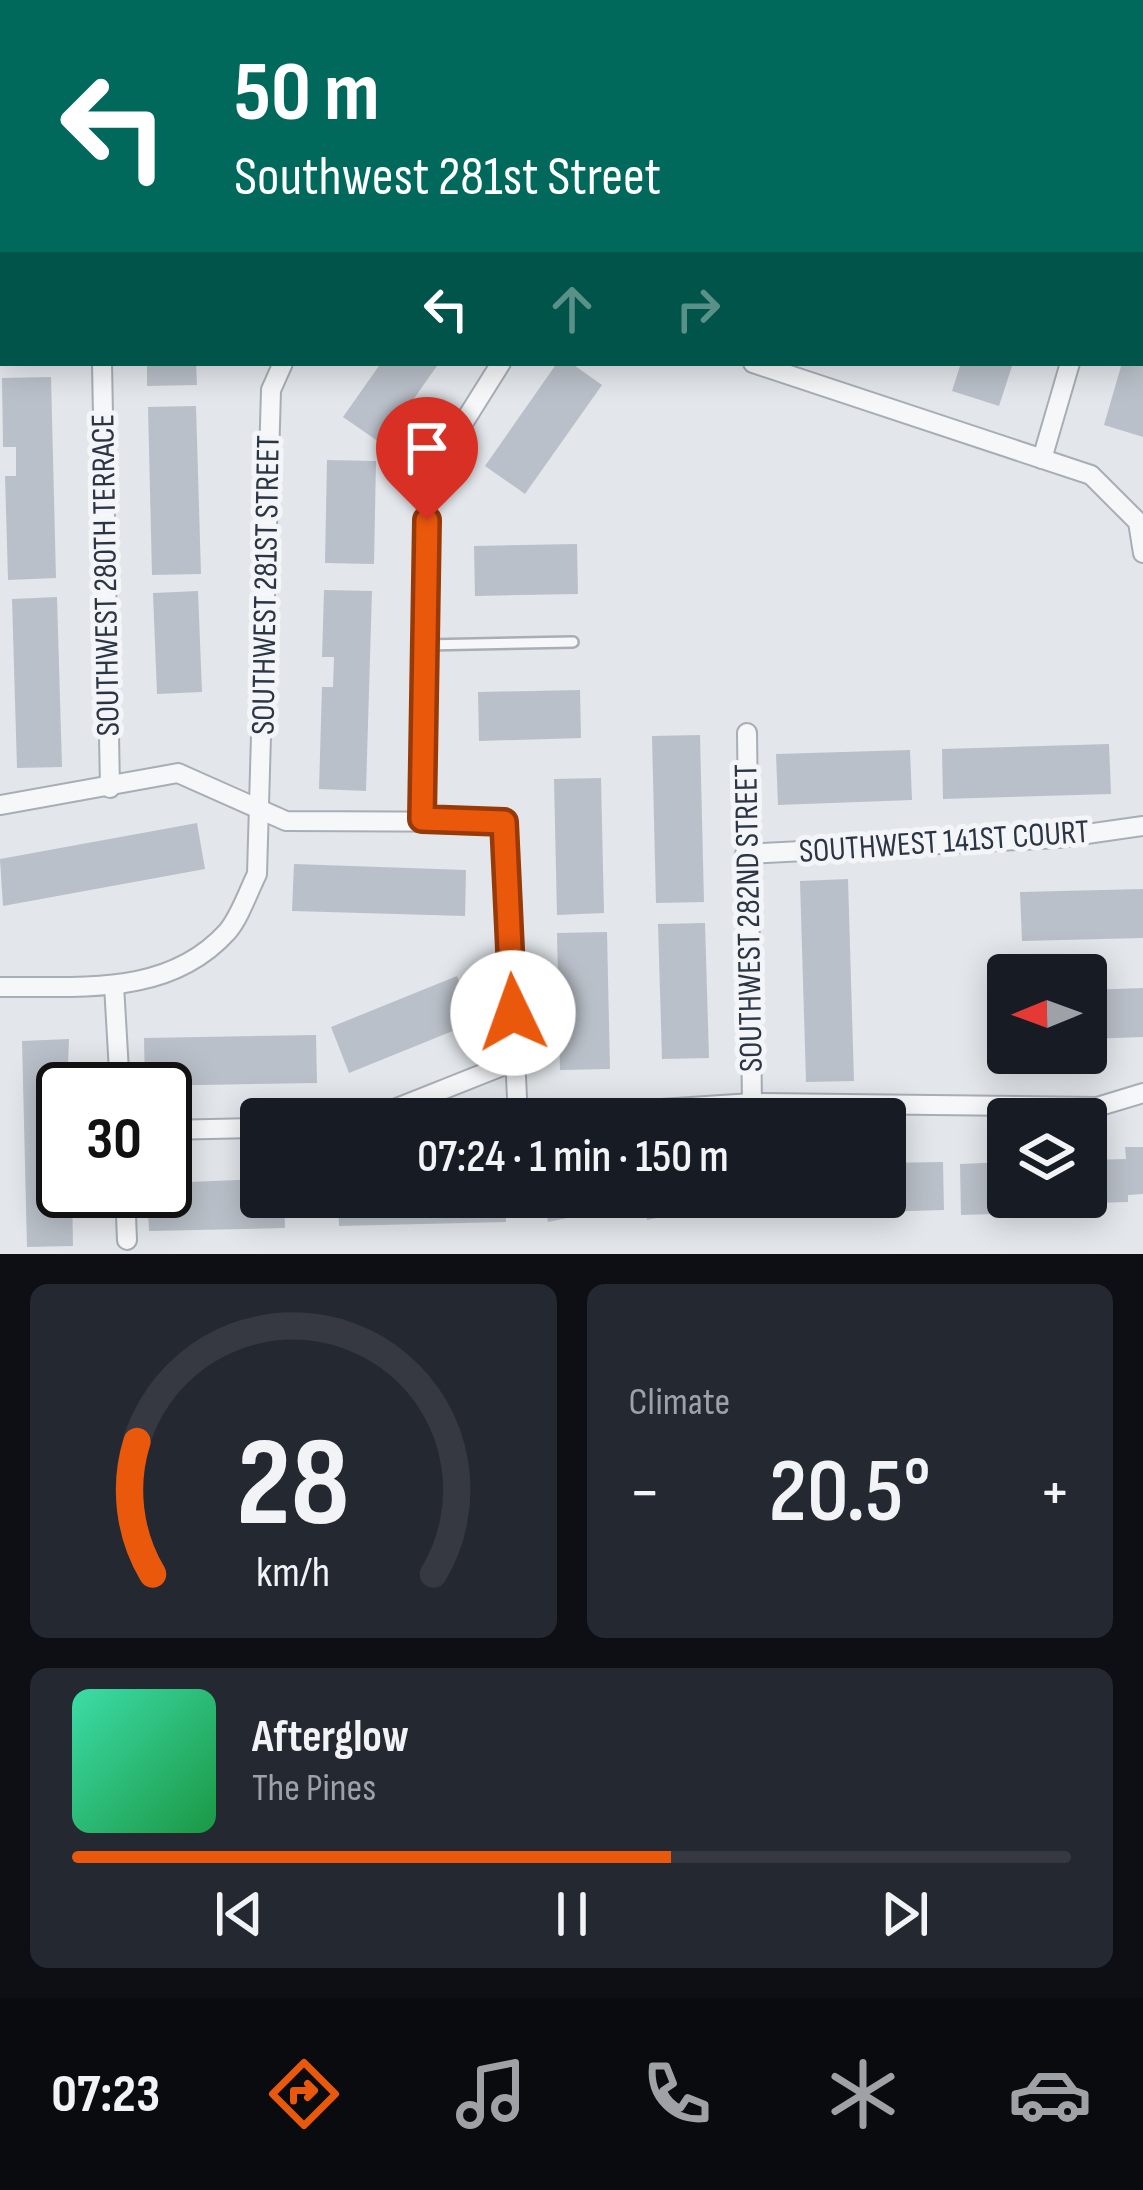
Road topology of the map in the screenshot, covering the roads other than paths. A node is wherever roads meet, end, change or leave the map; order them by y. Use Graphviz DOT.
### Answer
graph roads {
  1 [pos="102,366"];
  2 [pos="282,366"];
  3 [pos="499,366"];
  4 [pos="775,366"];
  5 [pos="1069,366"];
  6 [pos="1042,459"];
  7 [pos="1136,507"];
  8 [pos="1143,554"];
  9 [pos="574,642"];
  10 [pos="424,645"];
  11 [pos="747,733"];
  12 [pos="110,788"];
  13 [pos="1,805"];
  14 [pos="261,810"];
  15 [pos="422,819"];
  16 [pos="1143,826"];
  17 [pos="745,854"];
  18 [pos="114,986"];
  19 [pos="0,987"];
  20 [pos="515,1061"];
  21 [pos="118,1062"];
  22 [pos="1143,1093"];
  23 [pos="422,1098"];
  24 [pos="517,1098"];
  25 [pos="752,1098"];
  26 [pos="906,1104"];
  27 [pos="240,1128"];
  28 [pos="192,1129"];
  29 [pos="126,1218"];
  30 [pos="127,1240"];
  1 -- 12 [label="street, SOUTHWEST 280TH TERRACE"];
  2 -- 14 [label="street, SOUTHWEST 281ST STREET"];
  3 -- 10 [label="street"];
  4 -- 6 [label="street"];
  5 -- 6 [label="street"];
  6 -- 7 [label="street"];
  7 -- 8 [label="street"];
  9 -- 10 [label="lane"];
  10 -- 15 [label="street"];
  11 -- 17 [label="street, SOUTHWEST 282ND STREET"];
  12 -- 13 [label="street"];
  12 -- 14 [label="street"];
  14 -- 15 [label="street"];
  14 -- 18 [label="street, SOUTHWEST 281ST STREET"];
  15 -- 20 [label="street"];
  16 -- 17 [label="street, SOUTHWEST 141ST COURT"];
  17 -- 25 [label="street, SOUTHWEST 282ND STREET"];
  18 -- 19 [label="street, SOUTHWEST 281ST STREET"];
  18 -- 21 [label="street"];
  20 -- 23 [label="street"];
  20 -- 24 [label="street"];
  22 -- 26 [label="street"];
  27 -- 28 [label="street"];
  29 -- 30 [label="street"];
}
